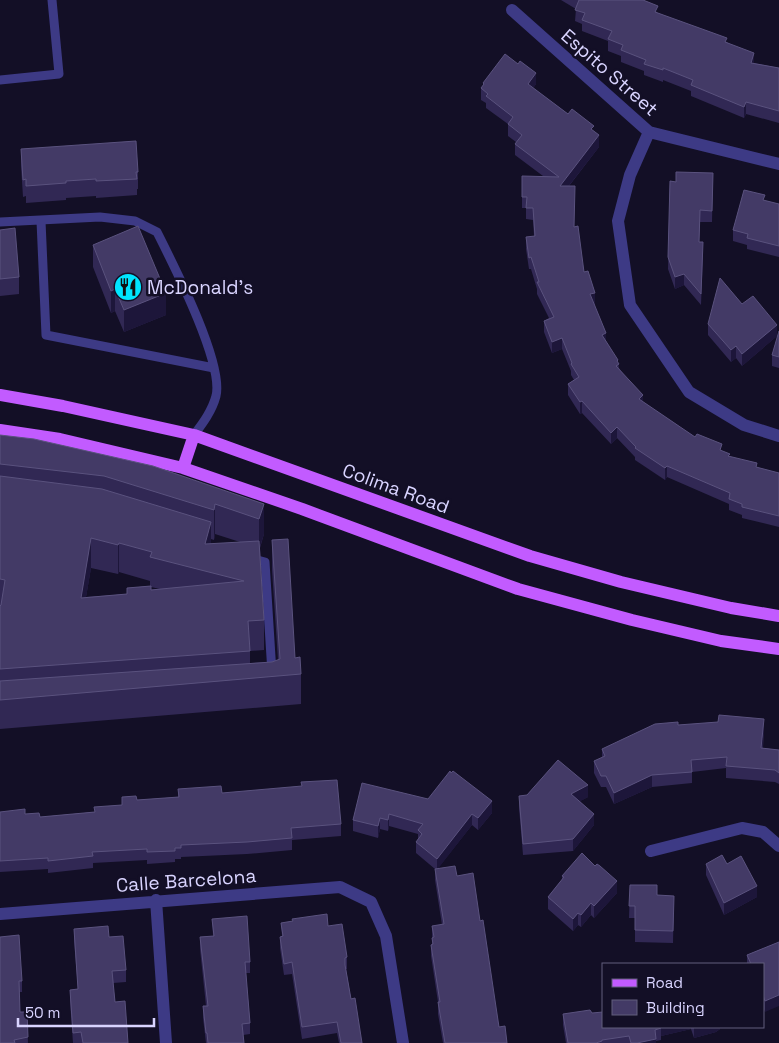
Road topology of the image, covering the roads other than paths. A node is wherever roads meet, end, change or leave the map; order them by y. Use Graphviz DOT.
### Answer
graph roads {
  1 [pos="52,0"];
  2 [pos="512,10"];
  3 [pos="0,80"];
  4 [pos="649,132"];
  5 [pos="779,164"];
  6 [pos="41,221"];
  7 [pos="0,222"];
  8 [pos="214,368"];
  9 [pos="0,395"];
  10 [pos="0,430"];
  11 [pos="194,435"];
  12 [pos="779,436"];
  13 [pos="182,468"];
  14 [pos="236,554"];
  15 [pos="779,616"];
  16 [pos="779,649"];
  17 [pos="272,685"];
  18 [pos="779,846"];
  19 [pos="651,851"];
  20 [pos="156,900"];
  21 [pos="0,914"];
  22 [pos="166,1043"];
  23 [pos="403,1043"];
  1 -- 3 [label="lane"];
  2 -- 4 [label="street, Espito Street"];
  4 -- 5 [label="street, Espito Street"];
  4 -- 12 [label="street"];
  6 -- 7 [label="lane"];
  6 -- 8 [label="lane"];
  6 -- 8 [label="lane"];
  8 -- 11 [label="lane"];
  9 -- 11 [label="main road, Colima Road"];
  10 -- 13 [label="main road"];
  11 -- 13 [label="main road"];
  11 -- 15 [label="main road, Colima Road"];
  13 -- 16 [label="main road"];
  14 -- 17 [label="lane"];
  18 -- 19 [label="street"];
  20 -- 21 [label="street, Calle Barcelona"];
  20 -- 22 [label="street"];
  20 -- 23 [label="street, Calle Barcelona"];
}
